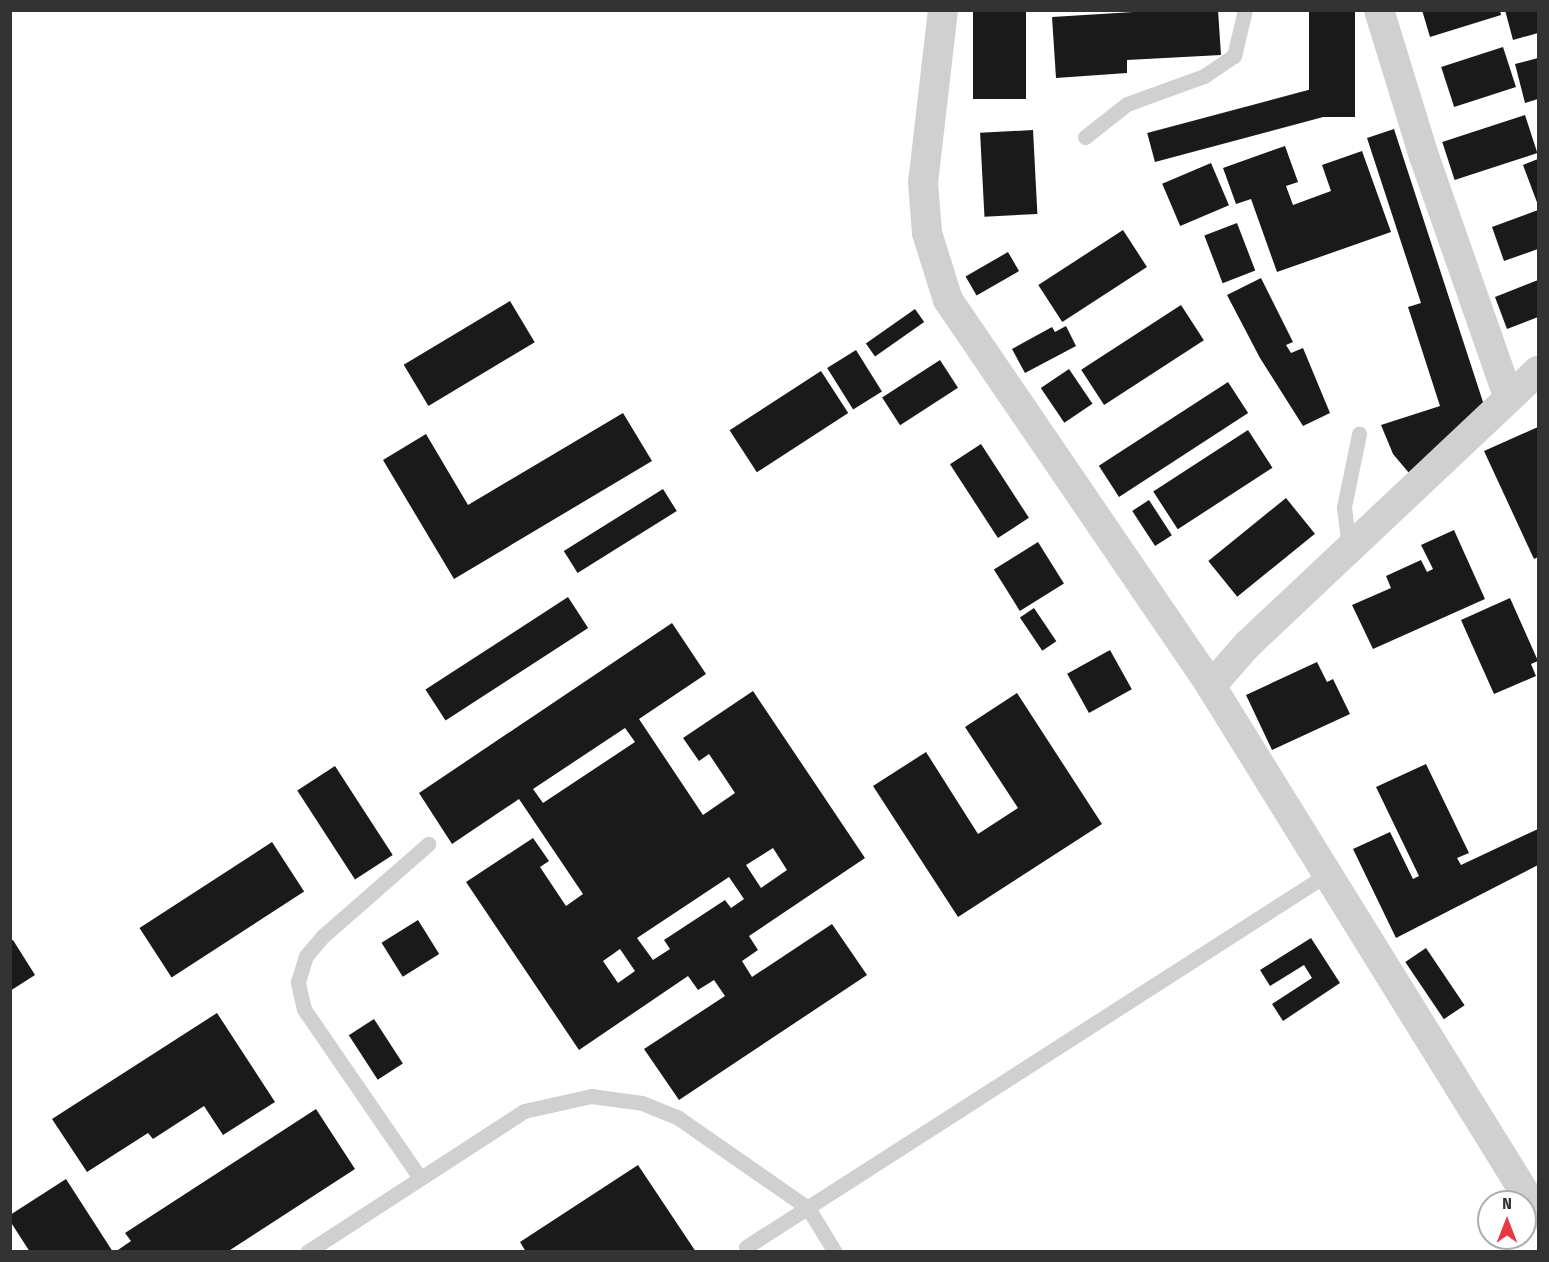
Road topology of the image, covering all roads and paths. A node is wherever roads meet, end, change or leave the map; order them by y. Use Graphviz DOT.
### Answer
graph roads {
  1 [pos="943,10"];
  2 [pos="1245,10"];
  3 [pos="1379,10"];
  4 [pos="1086,137"];
  5 [pos="1539,371"];
  6 [pos="1508,396"];
  7 [pos="1359,434"];
  8 [pos="1349,548"];
  9 [pos="1210,686"];
  10 [pos="428,844"];
  11 [pos="1326,875"];
  12 [pos="420,1178"];
  13 [pos="808,1208"];
  14 [pos="1539,1214"];
  15 [pos="746,1247"];
  16 [pos="307,1251"];
  17 [pos="836,1251"];
  1 -- 9 [label="street"];
  2 -- 4 [label="lane"];
  3 -- 6 [label="street"];
  5 -- 6 [label="street"];
  6 -- 8 [label="street"];
  7 -- 8 [label="lane"];
  8 -- 9 [label="street"];
  9 -- 11 [label="street"];
  10 -- 12 [label="lane"];
  11 -- 13 [label="lane"];
  11 -- 14 [label="street"];
  12 -- 13 [label="lane"];
  12 -- 16 [label="lane"];
  13 -- 15 [label="lane"];
  13 -- 17 [label="lane"];
}
